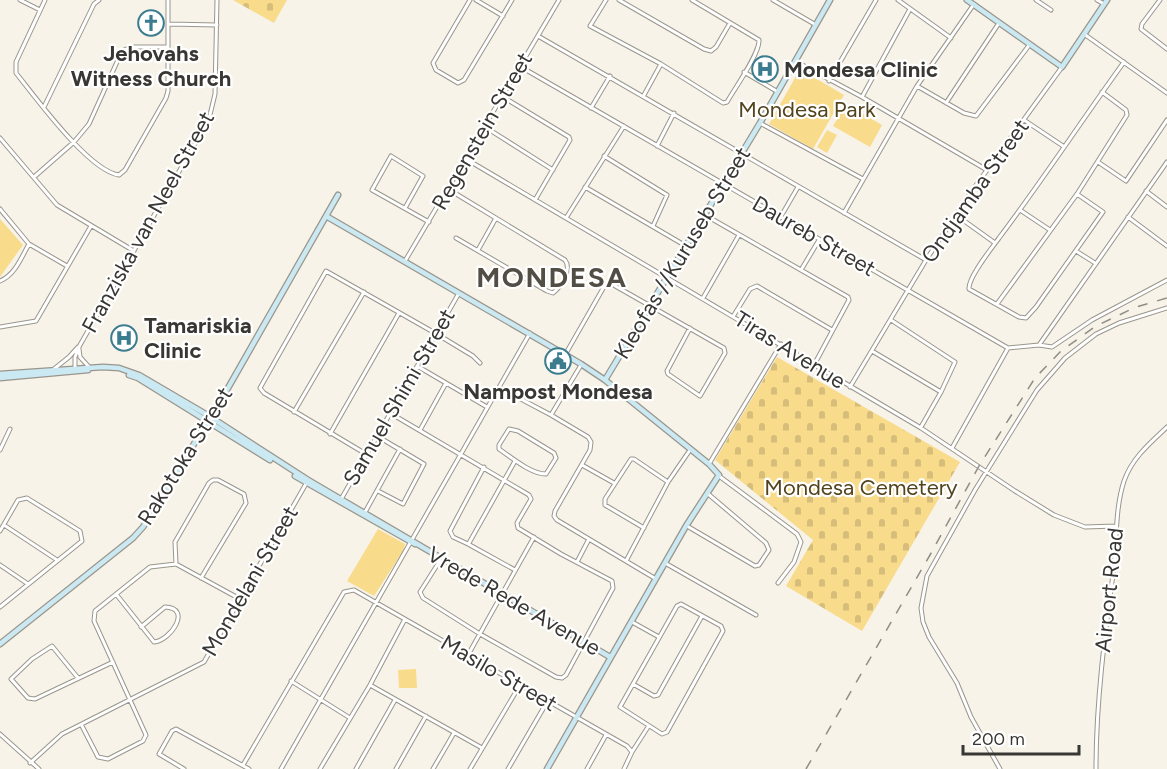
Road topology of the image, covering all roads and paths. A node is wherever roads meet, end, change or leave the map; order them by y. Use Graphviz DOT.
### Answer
graph roads {
  1 [pos="20,0"];
  2 [pos="45,0"];
  3 [pos="99,0"];
  4 [pos="168,0"];
  5 [pos="217,0"];
  6 [pos="470,0"];
  7 [pos="476,0"];
  8 [pos="512,0"];
  9 [pos="559,0"];
  10 [pos="606,0"];
  11 [pos="619,0"];
  12 [pos="694,0"];
  13 [pos="773,0"];
  14 [pos="830,0"];
  15 [pos="876,0"];
  16 [pos="898,0"];
  17 [pos="967,0"];
  18 [pos="1036,0"];
  19 [pos="1097,0"];
  20 [pos="1160,0"];
  21 [pos="1105,2"];
  22 [pos="974,4"];
  23 [pos="910,9"];
  24 [pos="40,10"];
  25 [pos="1051,10"];
  26 [pos="503,16"];
  27 [pos="729,23"];
  28 [pos="999,23"];
  29 [pos="168,24"];
  30 [pos="217,25"];
  31 [pos="816,25"];
  32 [pos="1084,34"];
  33 [pos="538,36"];
  34 [pos="951,38"];
  35 [pos="1030,44"];
  36 [pos="168,47"];
  37 [pos="1167,49"];
  38 [pos="795,62"];
  39 [pos="1124,62"];
  40 [pos="661,64"];
  41 [pos="521,67"];
  42 [pos="1062,67"];
  43 [pos="744,72"];
  44 [pos="610,76"];
  45 [pos="829,81"];
  46 [pos="917,86"];
  47 [pos="778,92"];
  48 [pos="1102,92"];
  49 [pos="1167,93"];
  50 [pos="644,95"];
  51 [pos="503,97"];
  52 [pos="862,97"];
  53 [pos="946,103"];
  54 [pos="44,107"];
  55 [pos="591,108"];
  56 [pos="674,112"];
  57 [pos="898,118"];
  58 [pos="1024,120"];
  59 [pos="1167,120"];
  60 [pos="760,123"];
  61 [pos="624,126"];
  62 [pos="485,127"];
  63 [pos="0,138"];
  64 [pos="74,142"];
  65 [pos="657,146"];
  66 [pos="1063,146"];
  67 [pos="741,155"];
  68 [pos="604,156"];
  69 [pos="466,159"];
  70 [pos="1098,162"];
  71 [pos="1167,162"];
  72 [pos="1165,168"];
  73 [pos="553,170"];
  74 [pos="987,170"];
  75 [pos="34,177"];
  76 [pos="863,179"];
  77 [pos="723,184"];
  78 [pos="585,187"];
  79 [pos="798,187"];
  80 [pos="448,189"];
  81 [pos="1146,191"];
  82 [pos="1077,194"];
  83 [pos="338,195"];
  84 [pos="535,200"];
  85 [pos="1167,207"];
  86 [pos="405,208"];
  87 [pos="0,209"];
  88 [pos="1020,210"];
  89 [pos="844,213"];
  90 [pos="705,215"];
  91 [pos="956,215"];
  92 [pos="326,216"];
  93 [pos="497,217"];
  94 [pos="1128,217"];
  95 [pos="566,218"];
  96 [pos="780,218"];
  97 [pos="429,222"];
  98 [pos="91,226"];
  99 [pos="653,226"];
  100 [pos="1050,230"];
  101 [pos="739,235"];
  102 [pos="456,238"];
  103 [pos="819,240"];
  104 [pos="995,243"];
  105 [pos="29,244"];
  106 [pos="686,246"];
  107 [pos="1167,246"];
  108 [pos="478,250"];
  109 [pos="134,251"];
  110 [pos="1076,251"];
  111 [pos="926,260"];
  112 [pos="404,262"];
  113 [pos="1095,263"];
  114 [pos="67,266"];
  115 [pos="801,270"];
  116 [pos="668,278"];
  117 [pos="1167,280"];
  118 [pos="0,281"];
  119 [pos="908,290"];
  120 [pos="364,292"];
  121 [pos="459,292"];
  122 [pos="703,297"];
  123 [pos="997,304"];
  124 [pos="651,306"];
  125 [pos="1167,308"];
  126 [pos="399,313"];
  127 [pos="734,315"];
  128 [pos="891,320"];
  129 [pos="0,327"];
  130 [pos="690,328"];
  131 [pos="832,330"];
  132 [pos="435,333"];
  133 [pos="530,333"];
  134 [pos="781,344"];
  135 [pos="80,345"];
  136 [pos="1039,345"];
  137 [pos="1008,348"];
  138 [pos="872,351"];
  139 [pos="565,355"];
  140 [pos="480,363"];
  141 [pos="581,364"];
  142 [pos="814,365"];
  143 [pos="417,366"];
  144 [pos="89,367"];
  145 [pos="75,369"];
  146 [pos="52,370"];
  147 [pos="0,376"];
  148 [pos="605,380"];
  149 [pos="446,383"];
  150 [pos="850,387"];
  151 [pos="500,388"];
  152 [pos="941,392"];
  153 [pos="487,407"];
  154 [pos="294,412"];
  155 [pos="390,413"];
  156 [pos="552,415"];
  157 [pos="208,418"];
  158 [pos="1167,427"];
  159 [pos="921,428"];
  160 [pos="10,429"];
  161 [pos="420,430"];
  162 [pos="330,434"];
  163 [pos="377,436"];
  164 [pos="952,448"];
  165 [pos="0,450"];
  166 [pos="400,450"];
  167 [pos="690,450"];
  168 [pos="366,454"];
  169 [pos="462,454"];
  170 [pos="515,461"];
  171 [pos="709,464"];
  172 [pos="582,465"];
  173 [pos="484,467"];
  174 [pos="987,472"];
  175 [pos="718,476"];
  176 [pos="307,481"];
  177 [pos="505,481"];
  178 [pos="669,482"];
  179 [pos="614,483"];
  180 [pos="378,491"];
  181 [pos="707,493"];
  182 [pos="340,501"];
  183 [pos="364,514"];
  184 [pos="4,525"];
  185 [pos="686,526"];
  186 [pos="1116,526"];
  187 [pos="644,528"];
  188 [pos="0,531"];
  189 [pos="534,537"];
  190 [pos="589,539"];
  191 [pos="412,542"];
  192 [pos="468,544"];
  193 [pos="441,559"];
  194 [pos="58,560"];
  195 [pos="626,561"];
  196 [pos="577,562"];
  197 [pos="664,563"];
  198 [pos="176,564"];
  199 [pos="0,565"];
  200 [pos="515,570"];
  201 [pos="201,578"];
  202 [pos="656,579"];
  203 [pos="778,583"];
  204 [pos="28,584"];
  205 [pos="116,594"];
  206 [pos="502,594"];
  207 [pos="240,599"];
  208 [pos="376,602"];
  209 [pos="0,607"];
  210 [pos="756,615"];
  211 [pos="702,616"];
  212 [pos="405,619"];
  213 [pos="632,622"];
  214 [pos="141,627"];
  215 [pos="480,634"];
  216 [pos="658,637"];
  217 [pos="583,641"];
  218 [pos="0,644"];
  219 [pos="468,655"];
  220 [pos="610,657"];
  221 [pos="113,662"];
  222 [pos="78,678"];
  223 [pos="291,681"];
  224 [pos="633,684"];
  225 [pos="370,685"];
  226 [pos="520,686"];
  227 [pos="322,699"];
  228 [pos="395,699"];
  229 [pos="131,701"];
  230 [pos="547,702"];
  231 [pos="426,716"];
  232 [pos="350,718"];
  233 [pos="576,718"];
  234 [pos="82,725"];
  235 [pos="648,727"];
  236 [pos="454,733"];
  237 [pos="0,734"];
  238 [pos="606,735"];
  239 [pos="482,748"];
  240 [pos="632,752"];
  241 [pos="30,763"];
  242 [pos="243,765"];
  243 [pos="39,769"];
  244 [pos="183,769"];
  245 [pos="249,769"];
  246 [pos="281,769"];
  247 [pos="320,769"];
  248 [pos="356,769"];
  249 [pos="396,769"];
  250 [pos="433,769"];
  251 [pos="470,769"];
  252 [pos="508,769"];
  253 [pos="547,769"];
  254 [pos="587,769"];
  255 [pos="624,769"];
  256 [pos="1000,769"];
  257 [pos="1096,769"];
  1 -- 24 [label="street"];
  2 -- 24 [label="street"];
  3 -- 54 [label="street"];
  4 -- 29 [label="street"];
  5 -- 30 [label="street, Franziska van Neel Street"];
  6 -- 26 [label="street"];
  7 -- 26 [label="street"];
  8 -- 26 [label="street"];
  9 -- 33 [label="street, Regenstein Street"];
  10 -- 40 [label="street"];
  11 -- 27 [label="street"];
  12 -- 27 [label="street"];
  13 -- 31 [label="street"];
  14 -- 31 [label="street, Kleofas //Kuruseb Street"];
  15 -- 45 [label="street"];
  16 -- 23 [label="street"];
  17 -- 22 [label="street"];
  18 -- 25 [label="street"];
  19 -- 21 [label="street"];
  20 -- 37 [label="street"];
  21 -- 32 [label="street, Ondjamba Street"];
  22 -- 28 [label="street"];
  22 -- 34 [label="street"];
  23 -- 34 [label="street"];
  23 -- 52 [label="street"];
  24 -- 54 [label="street"];
  27 -- 43 [label="street"];
  28 -- 35 [label="street"];
  28 -- 53 [label="street"];
  29 -- 30 [label="street"];
  29 -- 36 [label="street"];
  30 -- 109 [label="street, Franziska van Neel Street"];
  31 -- 38 [label="street, Kleofas //Kuruseb Street"];
  32 -- 39 [label="street"];
  32 -- 42 [label="street, Ondjamba Street"];
  33 -- 41 [label="street, Regenstein Street"];
  33 -- 44 [label="street"];
  34 -- 46 [label="street"];
  35 -- 42 [label="street"];
  35 -- 53 [label="street"];
  36 -- 64 [label="street"];
  36 -- 64 [label="street"];
  38 -- 45 [label="street"];
  38 -- 47 [label="street, Kleofas //Kuruseb Street"];
  39 -- 48 [label="street"];
  39 -- 49 [label="street"];
  40 -- 43 [label="street"];
  40 -- 50 [label="street"];
  41 -- 51 [label="street, Regenstein Street"];
  41 -- 55 [label="street, Daureb Street"];
  42 -- 58 [label="street, Ondjamba Street"];
  43 -- 47 [label="street"];
  44 -- 50 [label="street"];
  44 -- 55 [label="street"];
  45 -- 52 [label="street"];
  46 -- 53 [label="street"];
  46 -- 57 [label="street"];
  47 -- 60 [label="street, Kleofas //Kuruseb Street"];
  48 -- 66 [label="street"];
  48 -- 70 [label="street"];
  50 -- 56 [label="street"];
  51 -- 62 [label="street, Regenstein Street"];
  51 -- 73 [label="street"];
  52 -- 57 [label="street"];
  54 -- 64 [label="street"];
  55 -- 61 [label="street, Daureb Street"];
  56 -- 65 [label="street"];
  56 -- 67 [label="street"];
  57 -- 74 [label="street"];
  57 -- 76 [label="street"];
  58 -- 66 [label="street"];
  58 -- 74 [label="street, Ondjamba Street"];
  59 -- 70 [label="street"];
  60 -- 67 [label="street, Kleofas //Kuruseb Street"];
  60 -- 76 [label="street"];
  61 -- 65 [label="street, Daureb Street"];
  61 -- 68 [label="street"];
  62 -- 69 [label="street, Regenstein Street"];
  62 -- 73 [label="street"];
  63 -- 75 [label="street"];
  64 -- 75 [label="street"];
  65 -- 77 [label="street, Daureb Street"];
  66 -- 88 [label="street"];
  67 -- 77 [label="street, Kleofas //Kuruseb Street"];
  67 -- 79 [label="street"];
  68 -- 78 [label="street"];
  68 -- 99 [label="street"];
  69 -- 80 [label="street, Regenstein Street"];
  69 -- 84 [label="street, Tiras Avenue"];
  70 -- 82 [label="street"];
  71 -- 72 [label="street"];
  72 -- 81 [label="street"];
  73 -- 84 [label="street"];
  74 -- 91 [label="street, Ondjamba Street"];
  75 -- 98 [label="street"];
  76 -- 89 [label="street"];
  77 -- 90 [label="street, Kleofas //Kuruseb Street"];
  77 -- 96 [label="street, Daureb Street"];
  78 -- 95 [label="street"];
  78 -- 99 [label="street"];
  79 -- 89 [label="street"];
  79 -- 96 [label="street"];
  80 -- 93 [label="street"];
  80 -- 97 [label="street, Regenstein Street"];
  81 -- 85 [label="street"];
  81 -- 94 [label="street"];
  82 -- 100 [label="street"];
  82 -- 110 [label="street"];
  83 -- 92 [label="street, Rakotoka Street"];
  84 -- 95 [label="street, Tiras Avenue"];
  86 -- 86 [label="street"];
  86 -- 97 [label="street"];
  87 -- 105 [label="street"];
  88 -- 100 [label="street"];
  88 -- 104 [label="street"];
  89 -- 111 [label="street"];
  90 -- 101 [label="street"];
  90 -- 106 [label="street, Kleofas //Kuruseb Street"];
  91 -- 104 [label="street"];
  91 -- 111 [label="street, Ondjamba Street"];
  92 -- 112 [label="street"];
  92 -- 157 [label="street, Rakotoka Street"];
  93 -- 108 [label="street"];
  93 -- 108 [label="street"];
  94 -- 107 [label="street"];
  94 -- 113 [label="street"];
  95 -- 116 [label="street, Tiras Avenue"];
  96 -- 103 [label="street, Daureb Street"];
  97 -- 112 [label="street, Regenstein Street"];
  98 -- 109 [label="street"];
  98 -- 114 [label="street"];
  99 -- 106 [label="street"];
  100 -- 123 [label="street"];
  101 -- 115 [label="street"];
  101 -- 122 [label="street"];
  102 -- 108 [label="street"];
  103 -- 115 [label="street"];
  103 -- 119 [label="street, Daureb Street"];
  104 -- 123 [label="street"];
  105 -- 114 [label="street"];
  105 -- 118 [label="street"];
  106 -- 116 [label="street, Kleofas //Kuruseb Street"];
  109 -- 135 [label="street, Franziska van Neel Street"];
  110 -- 113 [label="street"];
  110 -- 123 [label="street"];
  111 -- 119 [label="street, Ondjamba Street"];
  112 -- 121 [label="street"];
  113 -- 136 [label="street"];
  114 -- 129 [label="street"];
  115 -- 131 [label="street"];
  116 -- 122 [label="street, Tiras Avenue"];
  116 -- 124 [label="street, Kleofas //Kuruseb Street"];
  117 -- 136 [label="street"];
  119 -- 128 [label="street, Ondjamba Street"];
  119 -- 137 [label="street, Daureb Street"];
  120 -- 126 [label="street"];
  120 -- 154 [label="street"];
  120 -- 154 [label="street"];
  121 -- 132 [label="street, Samuel Shimi Street"];
  121 -- 133 [label="street"];
  122 -- 127 [label="street, Tiras Avenue"];
  124 -- 130 [label="street"];
  124 -- 139 [label="street"];
  124 -- 148 [label="street, Kleofas //Kuruseb Street"];
  125 -- 174 [label="street"];
  126 -- 132 [label="street"];
  126 -- 162 [label="street"];
  127 -- 131 [label="street"];
  127 -- 134 [label="street, Tiras Avenue"];
  128 -- 138 [label="street, Ondjamba Street"];
  128 -- 152 [label="street"];
  130 -- 130 [label="street"];
  131 -- 142 [label="street"];
  132 -- 140 [label="street"];
  132 -- 143 [label="street, Samuel Shimi Street"];
  133 -- 139 [label="street"];
  133 -- 151 [label="street"];
  134 -- 142 [label="street, Tiras Avenue"];
  134 -- 171 [label="street"];
  135 -- 144 [label="street"];
  135 -- 145 [label="street, Franziska van Neel Street"];
  135 -- 146 [label="street"];
  136 -- 137 [label="street"];
  137 -- 164 [label="street"];
  138 -- 150 [label="street, Ondjamba Street"];
  138 -- 152 [label="street"];
  139 -- 141 [label="street"];
  141 -- 148 [label="street"];
  141 -- 156 [label="street"];
  142 -- 150 [label="street, Tiras Avenue"];
  143 -- 149 [label="street"];
  143 -- 155 [label="street, Samuel Shimi Street"];
  144 -- 145 [label="street, Vrede Rede Avenue"];
  144 -- 157 [label="street, Vrede Rede Avenue"];
  145 -- 146 [label="street, Vrede Rede Avenue"];
  145 -- 147 [label="street, Vrede Rede Avenue"];
  145 -- 157 [label="street, Vrede Rede Avenue"];
  146 -- 147 [label="street, Vrede Rede Avenue"];
  148 -- 167 [label="street"];
  149 -- 153 [label="street"];
  149 -- 161 [label="street"];
  150 -- 159 [label="street, Tiras Avenue"];
  151 -- 153 [label="street"];
  151 -- 156 [label="street"];
  152 -- 159 [label="street"];
  153 -- 169 [label="street"];
  154 -- 162 [label="street"];
  155 -- 161 [label="street"];
  155 -- 163 [label="street, Samuel Shimi Street"];
  156 -- 172 [label="street"];
  157 -- 176 [label="street, Vrede Rede Avenue"];
  157 -- 218 [label="street, Rakotoka Street"];
  158 -- 186 [label="street, Airport Road"];
  159 -- 164 [label="street, Tiras Avenue"];
  160 -- 165 [label="street"];
  161 -- 169 [label="street"];
  162 -- 168 [label="street"];
  163 -- 166 [label="street"];
  163 -- 168 [label="street, Samuel Shimi Street"];
  164 -- 174 [label="street, Tiras Avenue"];
  166 -- 180 [label="street"];
  166 -- 180 [label="street"];
  167 -- 171 [label="street"];
  167 -- 178 [label="street"];
  168 -- 182 [label="street, Samuel Shimi Street"];
  169 -- 173 [label="street"];
  169 -- 191 [label="street"];
  170 -- 170 [label="street"];
  170 -- 177 [label="street"];
  171 -- 175 [label="street"];
  172 -- 179 [label="street"];
  172 -- 190 [label="street"];
  173 -- 177 [label="street"];
  173 -- 192 [label="street"];
  174 -- 186 [label="street, Tiras Avenue"];
  174 -- 256 [label="street"];
  175 -- 181 [label="street"];
  175 -- 203 [label="street"];
  176 -- 182 [label="street, Vrede Rede Avenue"];
  176 -- 207 [label="street, Mondelani Street"];
  177 -- 189 [label="street"];
  177 -- 192 [label="street"];
  178 -- 179 [label="street"];
  178 -- 187 [label="street"];
  179 -- 187 [label="street"];
  180 -- 183 [label="street"];
  181 -- 185 [label="street"];
  181 -- 185 [label="street"];
  182 -- 183 [label="street, Vrede Rede Avenue"];
  183 -- 191 [label="street, Vrede Rede Avenue"];
  184 -- 188 [label="street"];
  184 -- 194 [label="street"];
  184 -- 194 [label="street"];
  185 -- 197 [label="street"];
  186 -- 257 [label="street, Airport Road"];
  187 -- 195 [label="street"];
  189 -- 196 [label="street"];
  189 -- 200 [label="street"];
  190 -- 195 [label="street"];
  190 -- 196 [label="street"];
  191 -- 193 [label="street, Vrede Rede Avenue"];
  191 -- 208 [label="street"];
  192 -- 200 [label="street"];
  193 -- 206 [label="street, Vrede Rede Avenue"];
  193 -- 215 [label="street"];
  194 -- 204 [label="street"];
  195 -- 202 [label="street"];
  196 -- 217 [label="street"];
  197 -- 202 [label="street"];
  197 -- 210 [label="street"];
  198 -- 201 [label="street"];
  198 -- 201 [label="street"];
  198 -- 205 [label="street"];
  199 -- 204 [label="street"];
  200 -- 206 [label="street"];
  201 -- 207 [label="street"];
  202 -- 213 [label="street"];
  204 -- 209 [label="street"];
  205 -- 214 [label="street"];
  205 -- 221 [label="street"];
  206 -- 215 [label="street"];
  206 -- 217 [label="street, Vrede Rede Avenue"];
  207 -- 229 [label="street, Mondelani Street"];
  208 -- 212 [label="street, Masilo Street"];
  208 -- 223 [label="street, Masilo Street"];
  208 -- 227 [label="street"];
  211 -- 216 [label="street"];
  211 -- 224 [label="street"];
  211 -- 235 [label="street"];
  212 -- 219 [label="street, Masilo Street"];
  212 -- 225 [label="street"];
  213 -- 216 [label="street"];
  213 -- 220 [label="street"];
  214 -- 214 [label="street"];
  215 -- 217 [label="street"];
  215 -- 219 [label="street"];
  216 -- 224 [label="street"];
  217 -- 220 [label="street, Vrede Rede Avenue"];
  219 -- 226 [label="street, Masilo Street"];
  220 -- 233 [label="street"];
  221 -- 222 [label="street"];
  221 -- 229 [label="street"];
  222 -- 222 [label="street"];
  223 -- 227 [label="street"];
  223 -- 242 [label="street"];
  224 -- 235 [label="street"];
  225 -- 228 [label="street"];
  225 -- 232 [label="street"];
  226 -- 230 [label="street, Masilo Street"];
  226 -- 239 [label="street"];
  227 -- 232 [label="street"];
  227 -- 246 [label="street"];
  228 -- 231 [label="street"];
  228 -- 248 [label="street"];
  229 -- 234 [label="street, Mondelani Street"];
  229 -- 234 [label="street"];
  230 -- 233 [label="street, Masilo Street"];
  230 -- 252 [label="street"];
  231 -- 236 [label="street"];
  231 -- 249 [label="street"];
  232 -- 247 [label="street"];
  233 -- 238 [label="street, Masilo Street"];
  233 -- 253 [label="street"];
  234 -- 241 [label="street, Mondelani Street"];
  235 -- 240 [label="street"];
  236 -- 239 [label="street"];
  236 -- 250 [label="street"];
  237 -- 241 [label="street"];
  238 -- 240 [label="street, Masilo Street"];
  238 -- 254 [label="street"];
  239 -- 251 [label="street"];
  240 -- 255 [label="street"];
  241 -- 243 [label="street"];
  242 -- 244 [label="street"];
  242 -- 245 [label="street"];
}
